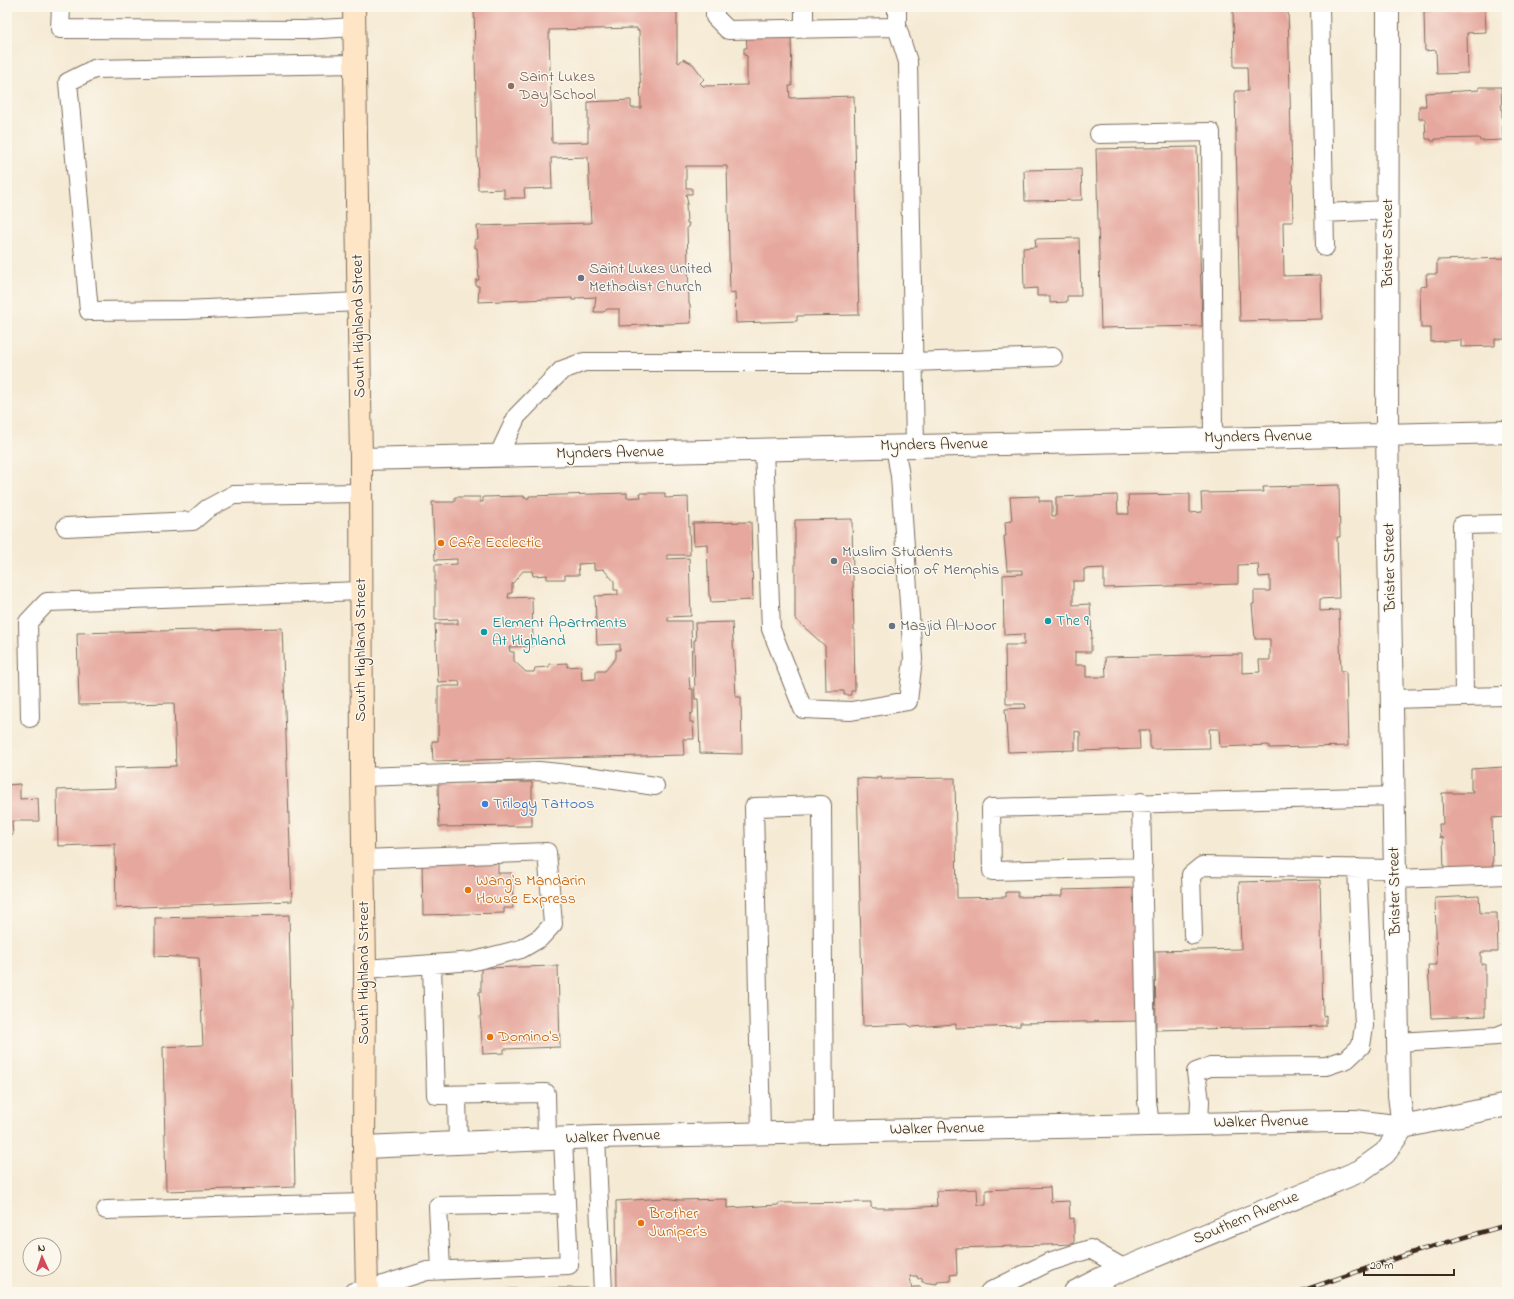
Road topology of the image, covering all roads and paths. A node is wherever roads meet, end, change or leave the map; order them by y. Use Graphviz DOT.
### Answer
graph roads {
  1 [pos="61,7"];
  2 [pos="715,7"];
  3 [pos="804,7"];
  4 [pos="897,7"];
  5 [pos="1320,7"];
  6 [pos="1388,7"];
  7 [pos="354,17"];
  8 [pos="898,27"];
  9 [pos="804,29"];
  10 [pos="355,64"];
  11 [pos="1099,134"];
  12 [pos="1388,210"];
  13 [pos="1324,213"];
  14 [pos="1325,247"];
  15 [pos="358,302"];
  16 [pos="1053,357"];
  17 [pos="913,362"];
  18 [pos="1507,432"];
  19 [pos="1388,434"];
  20 [pos="1213,438"];
  21 [pos="905,446"];
  22 [pos="764,449"];
  23 [pos="498,456"];
  24 [pos="361,459"];
  25 [pos="361,493"];
  26 [pos="1507,524"];
  27 [pos="66,527"];
  28 [pos="361,591"];
  29 [pos="1507,696"];
  30 [pos="1464,697"];
  31 [pos="1392,699"];
  32 [pos="30,718"];
  33 [pos="362,777"];
  34 [pos="654,786"];
  35 [pos="1394,796"];
  36 [pos="1141,802"];
  37 [pos="363,858"];
  38 [pos="1357,868"];
  39 [pos="1143,874"];
  40 [pos="1395,874"];
  41 [pos="1507,875"];
  42 [pos="1193,935"];
  43 [pos="432,965"];
  44 [pos="365,969"];
  45 [pos="1507,1032"];
  46 [pos="1398,1042"];
  47 [pos="457,1095"];
  48 [pos="1507,1105"];
  49 [pos="1199,1124"];
  50 [pos="1150,1125"];
  51 [pos="1403,1127"];
  52 [pos="824,1132"];
  53 [pos="761,1133"];
  54 [pos="596,1137"];
  55 [pos="555,1139"];
  56 [pos="458,1143"];
  57 [pos="364,1147"];
  58 [pos="364,1203"];
  59 [pos="566,1204"];
  60 [pos="106,1210"];
  61 [pos="1125,1269"];
  62 [pos="441,1270"];
  63 [pos="362,1291"];
  64 [pos="603,1292"];
  65 [pos="989,1292"];
  66 [pos="1075,1292"];
  1 -- 7 [label="lane"];
  2 -- 9 [label="lane"];
  3 -- 9 [label="lane"];
  4 -- 8 [label="lane"];
  5 -- 13 [label="lane"];
  6 -- 12 [label="street, Brister Street"];
  7 -- 10 [label="main road, South Highland Street"];
  8 -- 9 [label="lane"];
  8 -- 17 [label="lane"];
  10 -- 15 [label="main road, South Highland Street"];
  10 -- 15 [label="lane"];
  11 -- 20 [label="lane"];
  12 -- 13 [label="lane"];
  12 -- 19 [label="street, Brister Street"];
  13 -- 14 [label="lane"];
  15 -- 24 [label="main road, South Highland Street"];
  16 -- 17 [label="lane"];
  17 -- 21 [label="lane"];
  17 -- 23 [label="lane"];
  18 -- 19 [label="street, Mynders Avenue"];
  19 -- 20 [label="street, Mynders Avenue"];
  19 -- 31 [label="street, Brister Street"];
  20 -- 21 [label="street, Mynders Avenue"];
  21 -- 22 [label="street, Mynders Avenue"];
  21 -- 22 [label="lane"];
  22 -- 23 [label="street, Mynders Avenue"];
  23 -- 24 [label="street, Mynders Avenue"];
  24 -- 25 [label="main road, South Highland Street"];
  25 -- 27 [label="lane"];
  25 -- 28 [label="main road, South Highland Street"];
  26 -- 30 [label="lane"];
  28 -- 32 [label="lane"];
  28 -- 33 [label="main road, South Highland Street"];
  29 -- 30 [label="lane"];
  30 -- 31 [label="lane"];
  31 -- 35 [label="street, Brister Street"];
  33 -- 34 [label="lane"];
  33 -- 37 [label="main road, South Highland Street"];
  35 -- 36 [label="lane"];
  35 -- 40 [label="street, Brister Street"];
  36 -- 39 [label="lane"];
  36 -- 39 [label="lane"];
  37 -- 43 [label="lane"];
  37 -- 44 [label="main road, South Highland Street"];
  38 -- 40 [label="lane"];
  38 -- 42 [label="lane"];
  38 -- 49 [label="lane"];
  39 -- 50 [label="lane"];
  40 -- 41 [label="lane"];
  40 -- 46 [label="street, Brister Street"];
  43 -- 44 [label="lane"];
  43 -- 47 [label="lane"];
  44 -- 57 [label="main road, South Highland Street"];
  45 -- 46 [label="lane"];
  46 -- 51 [label="street, Brister Street"];
  47 -- 55 [label="lane"];
  47 -- 56 [label="lane"];
  48 -- 51 [label="street, Walker Avenue"];
  49 -- 50 [label="street, Walker Avenue"];
  49 -- 51 [label="street, Walker Avenue"];
  50 -- 52 [label="street, Walker Avenue"];
  51 -- 61 [label="street, Southern Avenue"];
  52 -- 53 [label="street, Walker Avenue"];
  52 -- 53 [label="lane"];
  53 -- 54 [label="street, Walker Avenue"];
  54 -- 55 [label="street, Walker Avenue"];
  54 -- 64 [label="lane"];
  55 -- 56 [label="street, Walker Avenue"];
  55 -- 59 [label="lane"];
  56 -- 57 [label="street, Walker Avenue"];
  57 -- 58 [label="main road, South Highland Street"];
  58 -- 60 [label="lane"];
  58 -- 63 [label="main road, South Highland Street"];
  59 -- 62 [label="lane"];
  59 -- 62 [label="lane"];
  61 -- 65 [label="lane"];
  61 -- 66 [label="street, Southern Avenue"];
  62 -- 63 [label="lane"];
}
